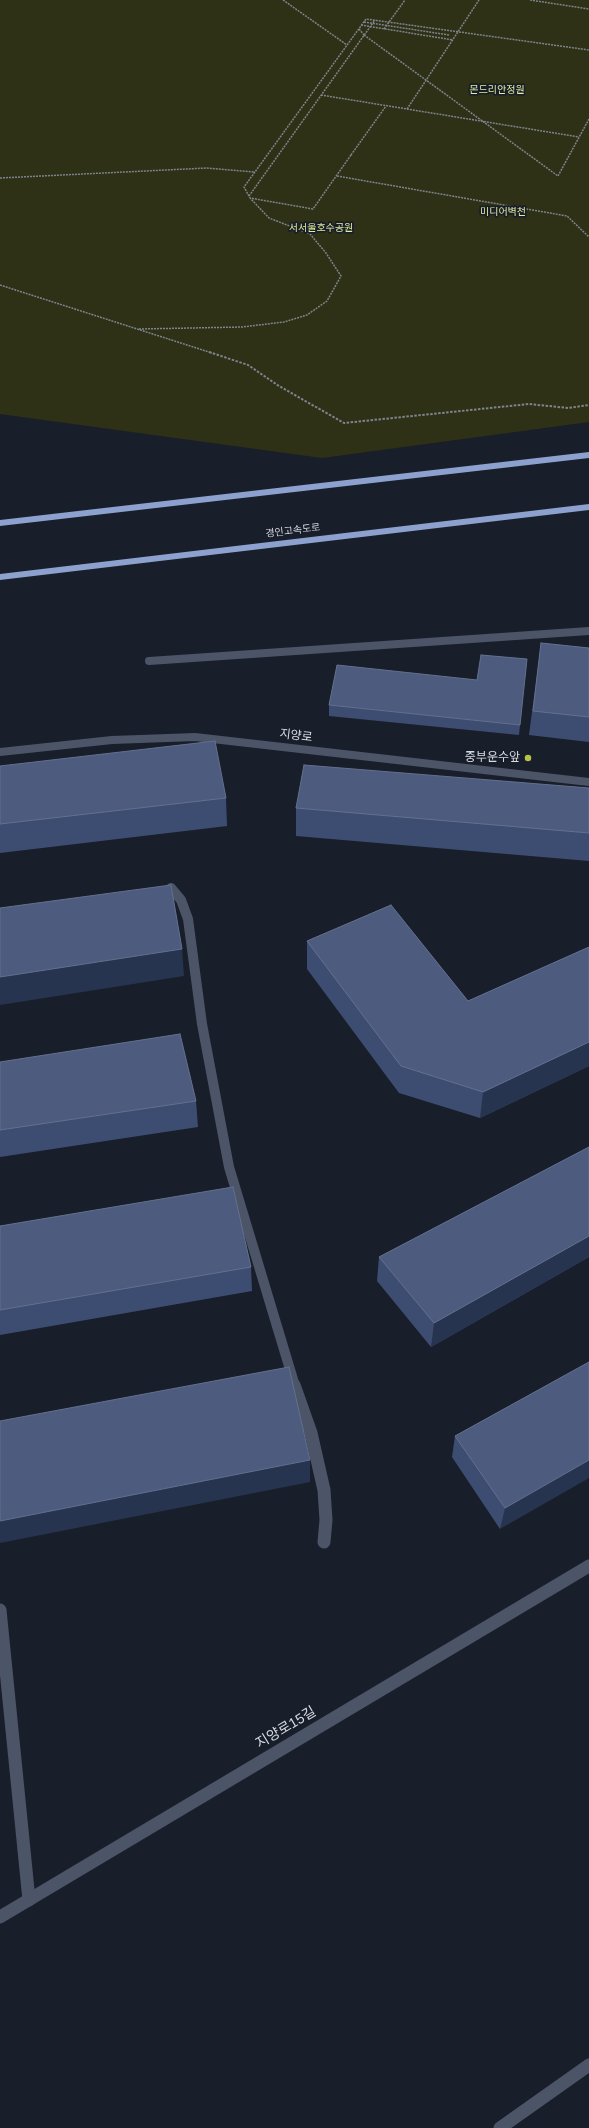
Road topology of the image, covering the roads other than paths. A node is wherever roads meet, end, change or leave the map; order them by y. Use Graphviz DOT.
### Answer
graph roads {
  1 [pos="589,455"];
  2 [pos="589,507"];
  3 [pos="0,523"];
  4 [pos="0,577"];
  5 [pos="589,631"];
  6 [pos="149,661"];
  7 [pos="0,752"];
  8 [pos="589,782"];
  9 [pos="171,888"];
  10 [pos="324,1542"];
  11 [pos="589,1566"];
  12 [pos="0,1610"];
  13 [pos="29,1900"];
  14 [pos="0,1917"];
  15 [pos="589,2065"];
  16 [pos="500,2128"];
  1 -- 3 [label="highway"];
  2 -- 4 [label="highway, 경인고속도로"];
  5 -- 6 [label="street"];
  7 -- 8 [label="street, 지양로"];
  9 -- 10 [label="street"];
  11 -- 13 [label="street, 지양로15길"];
  12 -- 13 [label="street"];
  13 -- 14 [label="street, 지양로15길"];
  15 -- 16 [label="street"];
}
